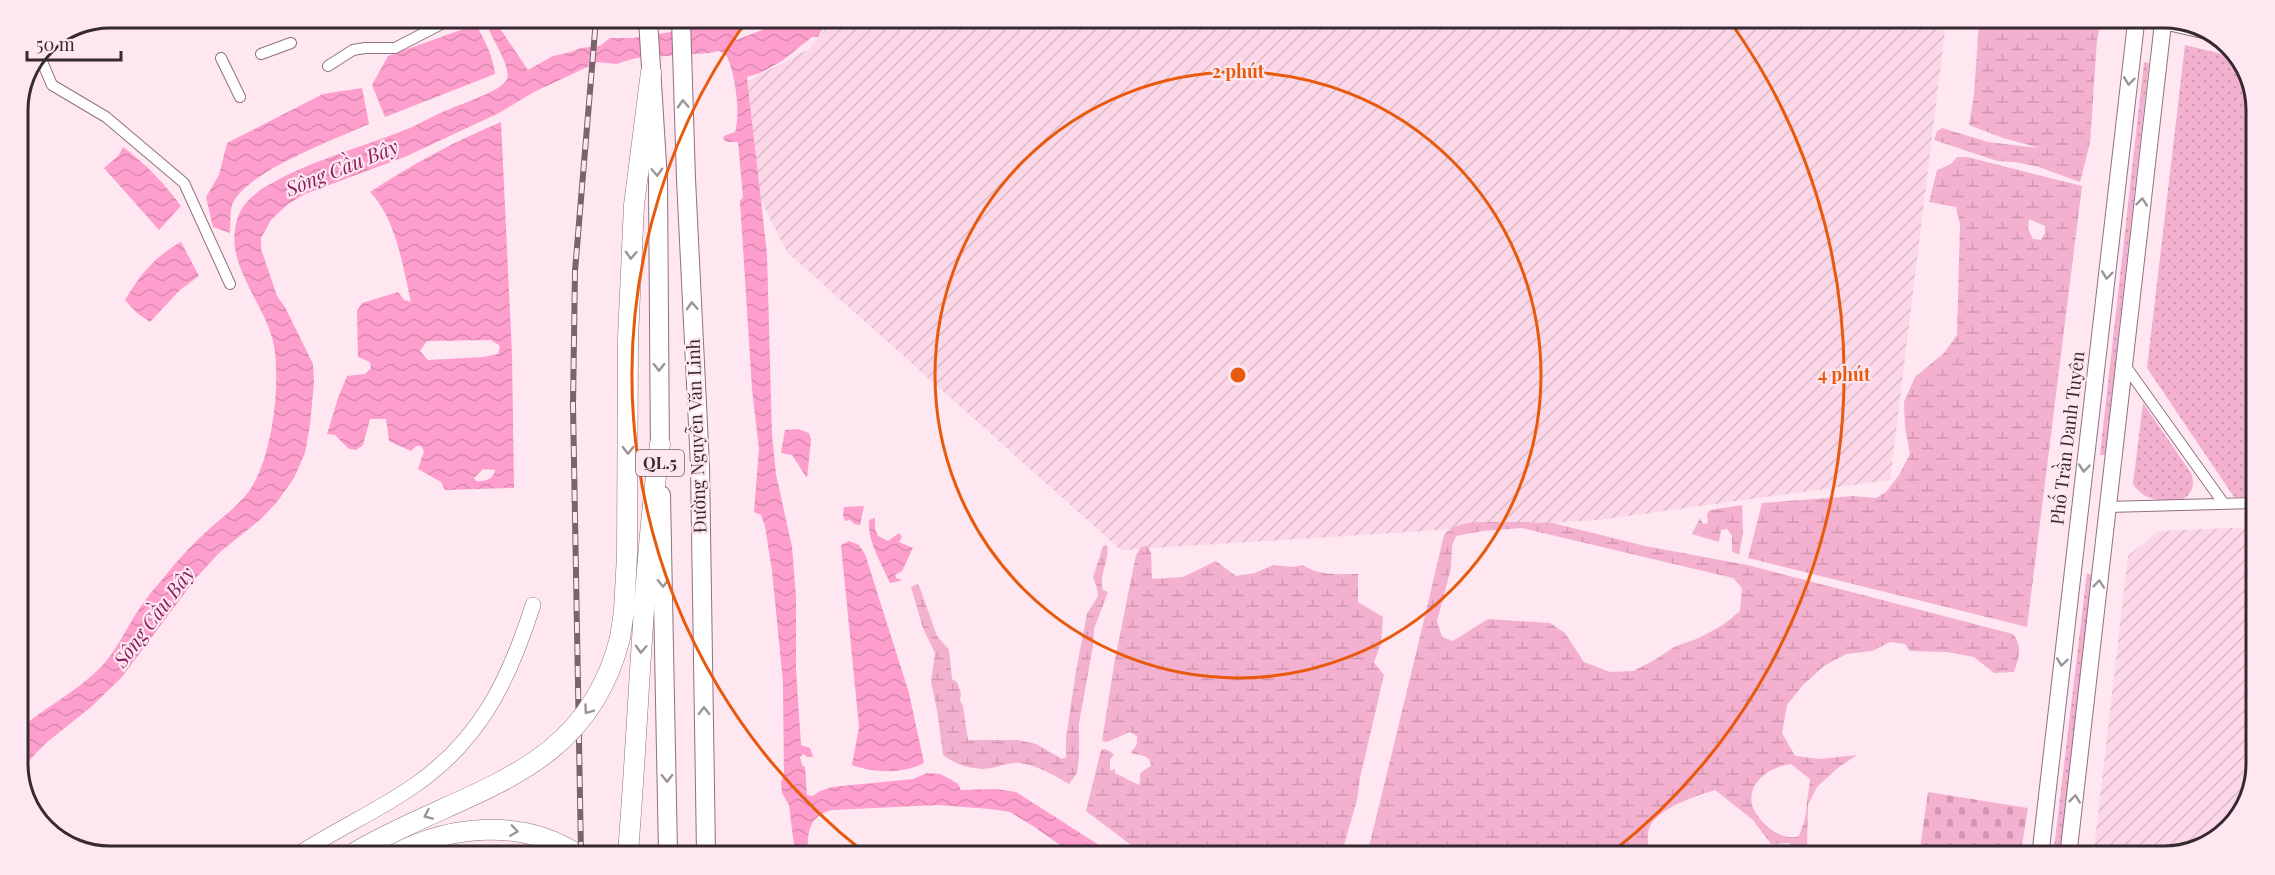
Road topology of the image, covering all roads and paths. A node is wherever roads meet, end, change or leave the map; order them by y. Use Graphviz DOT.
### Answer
graph roads {
  1 [pos="434,28"];
  2 [pos="649,28"];
  3 [pos="681,28"];
  4 [pos="2135,28"];
  5 [pos="2162,28"];
  6 [pos="291,44"];
  7 [pos="261,54"];
  8 [pos="221,58"];
  9 [pos="43,64"];
  10 [pos="328,66"];
  11 [pos="651,72"];
  12 [pos="240,97"];
  13 [pos="230,284"];
  14 [pos="2124,364"];
  15 [pos="660,444"];
  16 [pos="2246,503"];
  17 [pos="2224,504"];
  18 [pos="2080,505"];
  19 [pos="2108,507"];
  20 [pos="533,605"];
  21 [pos="310,846"];
  22 [pos="367,846"];
  23 [pos="413,846"];
  24 [pos="563,846"];
  25 [pos="629,846"];
  26 [pos="668,846"];
  27 [pos="706,846"];
  28 [pos="2041,846"];
  29 [pos="2069,846"];
  1 -- 10 [label="street"];
  2 -- 11 [label="highway, Đường Nguyễn Văn Linh / QL.5"];
  27 -- 3 [label="highway, Đường Nguyễn Văn Linh / QL.5, one-way"];
  4 -- 18 [label="main road, Phố Trần Danh Tuyên, one-way"];
  14 -- 5 [label="main road, one-way"];
  6 -- 7 [label="street"];
  8 -- 12 [label="street"];
  9 -- 13 [label="street"];
  11 -- 15 [label="highway, Đường Nguyễn Văn Linh / QL.5, one-way"];
  11 -- 22 [label="highway, one-way, bridge"];
  14 -- 17 [label="street"];
  14 -- 19 [label="main road"];
  15 -- 25 [label="highway, one-way"];
  15 -- 26 [label="highway, Đường Nguyễn Văn Linh / QL.5, one-way"];
  16 -- 17 [label="street"];
  17 -- 19 [label="street"];
  18 -- 19 [label="main road"];
  18 -- 28 [label="main road, Phố Trần Danh Tuyên, one-way"];
  29 -- 19 [label="main road, one-way"];
  20 -- 21 [label="main road"];
  23 -- 24 [label="highway, one-way"];
}
